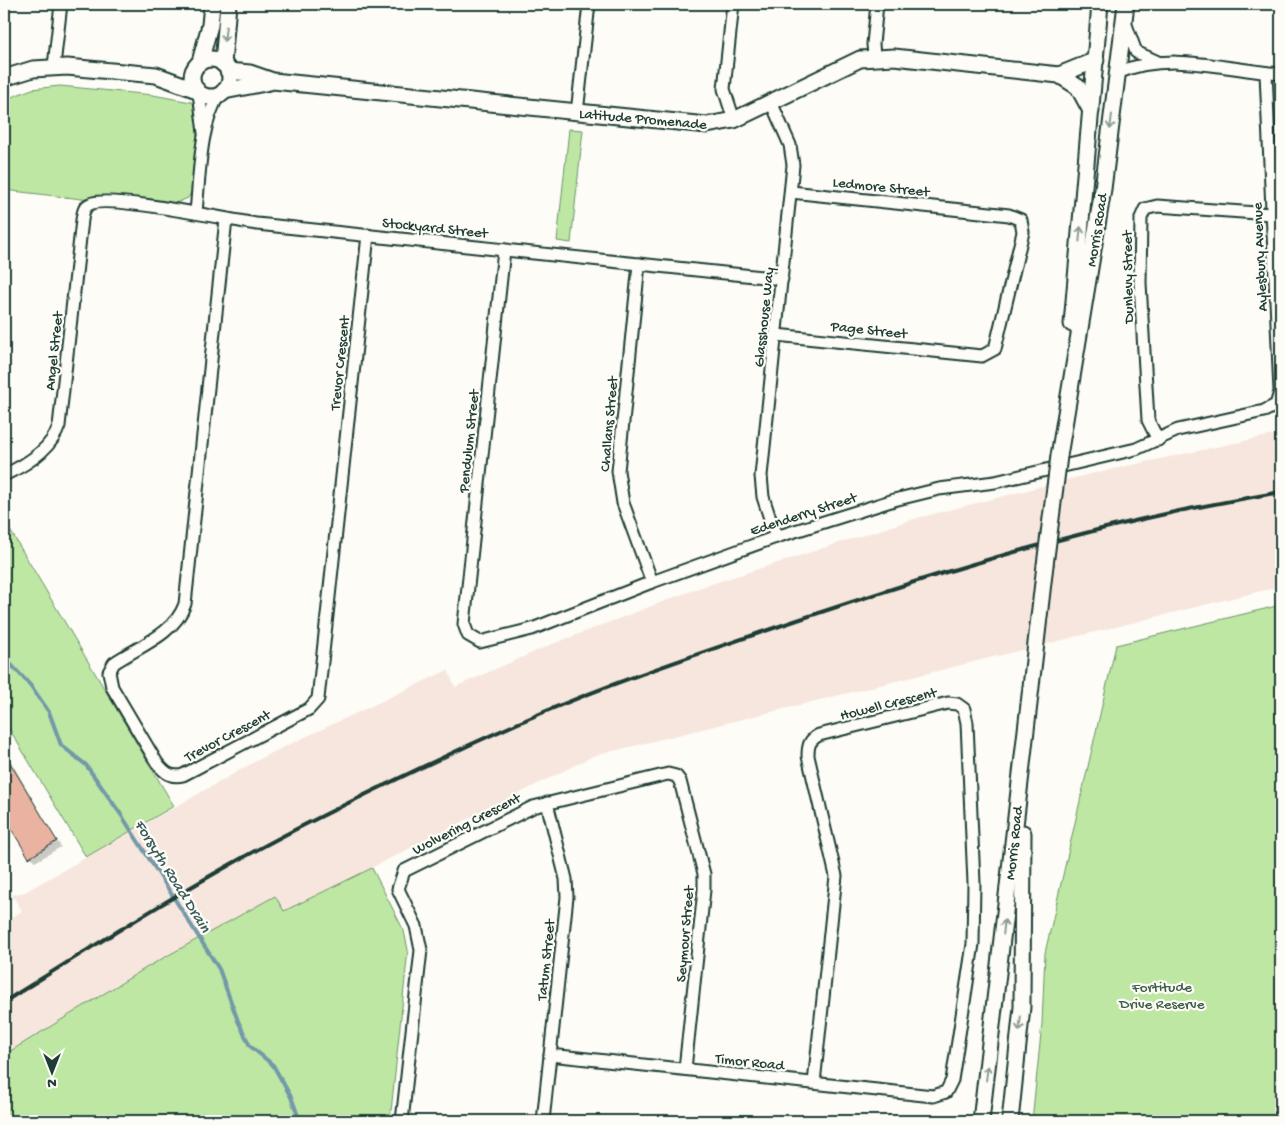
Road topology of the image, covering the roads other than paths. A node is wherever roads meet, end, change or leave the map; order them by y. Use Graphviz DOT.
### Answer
graph roads {
  1 [pos="61,4"];
  2 [pos="212,4"];
  3 [pos="228,4"];
  4 [pos="589,4"];
  5 [pos="733,4"];
  6 [pos="877,4"];
  7 [pos="1100,4"];
  8 [pos="1126,4"];
  9 [pos="1124,21"];
  10 [pos="874,57"];
  11 [pos="1096,60"];
  12 [pos="1160,62"];
  13 [pos="54,66"];
  14 [pos="197,66"];
  15 [pos="226,67"];
  16 [pos="1117,73"];
  17 [pos="1266,73"];
  18 [pos="1281,74"];
  19 [pos="156,75"];
  20 [pos="1059,75"];
  21 [pos="4,78"];
  22 [pos="274,81"];
  23 [pos="198,91"];
  24 [pos="222,92"];
  25 [pos="770,102"];
  26 [pos="1091,111"];
  27 [pos="577,113"];
  28 [pos="734,120"];
  29 [pos="205,135"];
  30 [pos="791,192"];
  31 [pos="88,205"];
  32 [pos="196,212"];
  33 [pos="1271,214"];
  34 [pos="226,219"];
  35 [pos="368,235"];
  36 [pos="504,250"];
  37 [pos="639,264"];
  38 [pos="782,279"];
  39 [pos="776,335"];
  40 [pos="960,354"];
  41 [pos="1158,440"];
  42 [pos="1059,456"];
  43 [pos="4,475"];
  44 [pos="776,537"];
  45 [pos="1045,565"];
  46 [pos="652,582"];
  47 [pos="468,635"];
  48 [pos="676,776"];
  49 [pos="547,803"];
  50 [pos="998,975"];
  51 [pos="1023,975"];
  52 [pos="550,1055"];
  53 [pos="685,1069"];
  54 [pos="814,1083"];
  55 [pos="946,1092"];
  56 [pos="402,1121"];
  57 [pos="543,1121"];
  58 [pos="981,1121"];
  59 [pos="1010,1121"];
  1 -- 13 [label="street"];
  2 -- 14 [label="street"];
  3 -- 15 [label="street, one-way"];
  4 -- 27 [label="street"];
  5 -- 28 [label="street"];
  6 -- 10 [label="street"];
  7 -- 11 [label="street, Morris Road"];
  8 -- 9 [label="street, Morris Road"];
  9 -- 12 [label="street"];
  9 -- 16 [label="street, Morris Road"];
  10 -- 20 [label="street, Latitude Promenade"];
  10 -- 25 [label="street, Latitude Promenade"];
  11 -- 20 [label="street, Latitude Promenade"];
  11 -- 26 [label="street, Morris Road"];
  12 -- 16 [label="street"];
  12 -- 17 [label="street"];
  13 -- 19 [label="street"];
  13 -- 21 [label="street"];
  14 -- 15 [label="street"];
  14 -- 19 [label="street"];
  14 -- 23 [label="street"];
  15 -- 22 [label="street, Latitude Promenade"];
  15 -- 24 [label="street"];
  16 -- 42 [label="street, Morris Road, one-way"];
  17 -- 18 [label="street"];
  17 -- 33 [label="street, Aylesbury Avenue"];
  19 -- 23 [label="street"];
  20 -- 26 [label="street, Latitude Promenade"];
  22 -- 24 [label="street, Latitude Promenade"];
  22 -- 27 [label="street, Latitude Promenade"];
  23 -- 24 [label="street"];
  23 -- 29 [label="street"];
  24 -- 29 [label="street"];
  25 -- 28 [label="street, Latitude Promenade"];
  25 -- 30 [label="street, Glasshouse Way"];
  42 -- 26 [label="street, Morris Road, one-way"];
  27 -- 28 [label="street, Latitude Promenade"];
  29 -- 32 [label="street"];
  30 -- 38 [label="street, Glasshouse Way"];
  30 -- 40 [label="street, Ledmore Street"];
  31 -- 32 [label="street, Stockyard Street"];
  31 -- 43 [label="street, Angel Street"];
  32 -- 34 [label="street, Stockyard Street"];
  33 -- 41 [label="street, Aylesbury Avenue"];
  33 -- 41 [label="street, Dunlevy Street"];
  34 -- 35 [label="street, Stockyard Street"];
  34 -- 35 [label="street, Trevor Crescent"];
  35 -- 36 [label="street, Stockyard Street"];
  36 -- 37 [label="street, Stockyard Street"];
  36 -- 47 [label="street, Pendulum Street"];
  37 -- 38 [label="street, Stockyard Street"];
  37 -- 46 [label="street, Challans Street"];
  38 -- 39 [label="street, Glasshouse Way"];
  39 -- 40 [label="street, Page Street"];
  39 -- 44 [label="street, Glasshouse Way"];
  41 -- 44 [label="street, Edenderry Street"];
  42 -- 45 [label="street, Morris Road, bridge"];
  44 -- 46 [label="street, Edenderry Street"];
  50 -- 45 [label="street, Morris Road, one-way"];
  45 -- 51 [label="street, Morris Road"];
  46 -- 47 [label="street, Edenderry Street"];
  48 -- 49 [label="street, Wolvering Crescent"];
  48 -- 53 [label="street, Seymour Street"];
  49 -- 52 [label="street, Tatum Street"];
  49 -- 56 [label="street, Wolvering Crescent"];
  50 -- 51 [label="street"];
  58 -- 50 [label="street, Morris Road, one-way"];
  51 -- 59 [label="street, Morris Road, one-way"];
  52 -- 53 [label="street, Timor Road"];
  52 -- 57 [label="street, Tatum Street"];
  53 -- 54 [label="street, Timor Road"];
  54 -- 55 [label="street, Timor Road"];
  54 -- 55 [label="street, Howell Crescent"];
}
